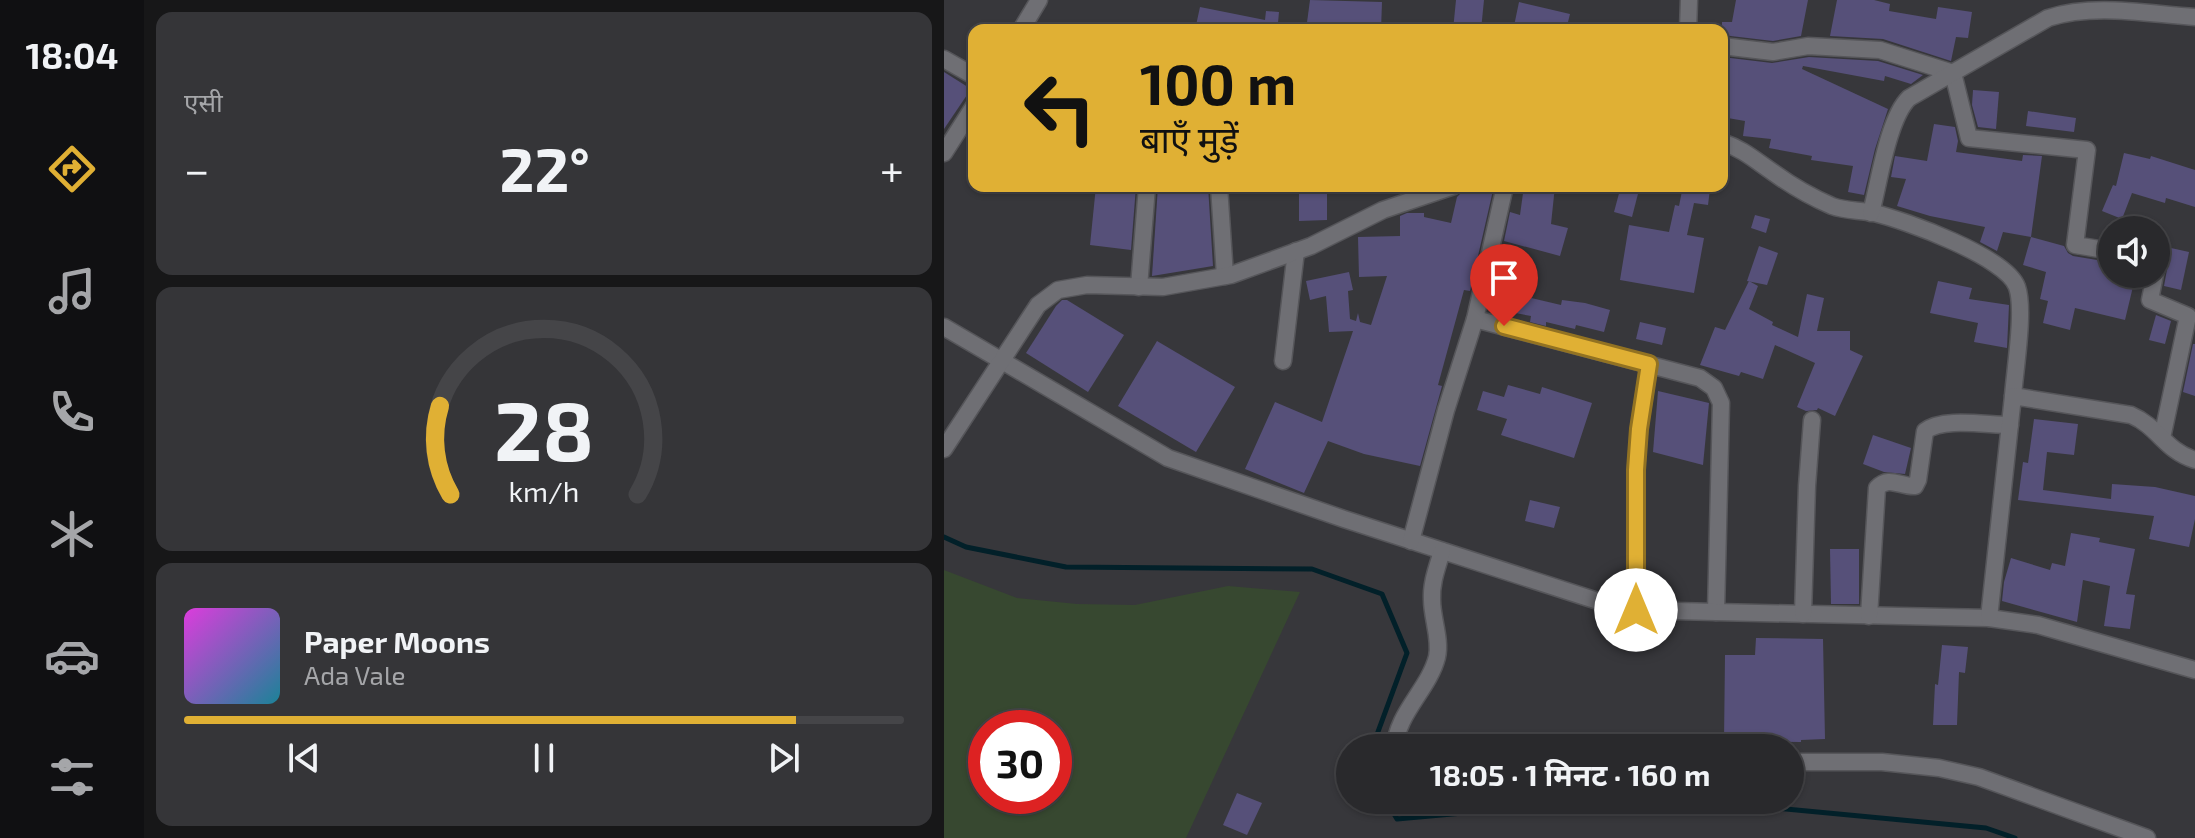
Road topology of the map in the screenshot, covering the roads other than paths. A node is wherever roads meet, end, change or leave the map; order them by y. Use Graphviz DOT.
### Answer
graph roads {
  1 [pos="1039,0"];
  2 [pos="1689,0"];
  3 [pos="2195,17"];
  4 [pos="1025,24"];
  5 [pos="1688,24"];
  6 [pos="1728,47"];
  7 [pos="944,59"];
  8 [pos="968,73"];
  9 [pos="1953,73"];
  10 [pos="968,115"];
  11 [pos="1728,145"];
  12 [pos="944,153"];
  13 [pos="1147,192"];
  14 [pos="1219,192"];
  15 [pos="1436,192"];
  16 [pos="1504,192"];
  17 [pos="1871,213"];
  18 [pos="2098,249"];
  19 [pos="1296,251"];
  20 [pos="1225,276"];
  21 [pos="1139,287"];
  22 [pos="2153,288"];
  23 [pos="1475,319"];
  24 [pos="944,327"];
  25 [pos="1000,361"];
  26 [pos="1283,361"];
  27 [pos="1649,364"];
  28 [pos="2013,396"];
  29 [pos="1812,420"];
  30 [pos="2010,425"];
  31 [pos="2162,438"];
  32 [pos="944,449"];
  33 [pos="2195,460"];
  34 [pos="1411,541"];
  35 [pos="1442,551"];
  36 [pos="1636,610"];
  37 [pos="1716,612"];
  38 [pos="1803,614"];
  39 [pos="1869,616"];
  40 [pos="1989,618"];
  41 [pos="2195,670"];
  42 [pos="1397,734"];
  43 [pos="1804,762"];
  44 [pos="2147,838"];
  1 -- 4 [label="street"];
  2 -- 5 [label="street"];
  3 -- 9 [label="street"];
  6 -- 9 [label="street"];
  7 -- 8 [label="street"];
  9 -- 17 [label="street"];
  9 -- 18 [label="street"];
  10 -- 12 [label="street"];
  11 -- 17 [label="street"];
  13 -- 21 [label="street"];
  14 -- 20 [label="street"];
  15 -- 19 [label="street"];
  16 -- 23 [label="street"];
  17 -- 28 [label="street"];
  19 -- 20 [label="street"];
  19 -- 26 [label="street"];
  20 -- 21 [label="street"];
  21 -- 25 [label="street"];
  22 -- 31 [label="street"];
  23 -- 27 [label="street"];
  23 -- 34 [label="street"];
  24 -- 25 [label="street"];
  25 -- 32 [label="street"];
  25 -- 34 [label="street"];
  27 -- 36 [label="street"];
  27 -- 37 [label="street"];
  28 -- 30 [label="street"];
  28 -- 31 [label="street"];
  29 -- 38 [label="street"];
  30 -- 39 [label="street"];
  30 -- 40 [label="street"];
  31 -- 33 [label="street"];
  34 -- 35 [label="street"];
  35 -- 36 [label="street"];
  35 -- 42 [label="street"];
  36 -- 37 [label="street"];
  37 -- 38 [label="street"];
  38 -- 39 [label="street"];
  39 -- 40 [label="street"];
  40 -- 41 [label="street"];
  43 -- 44 [label="street"];
}
